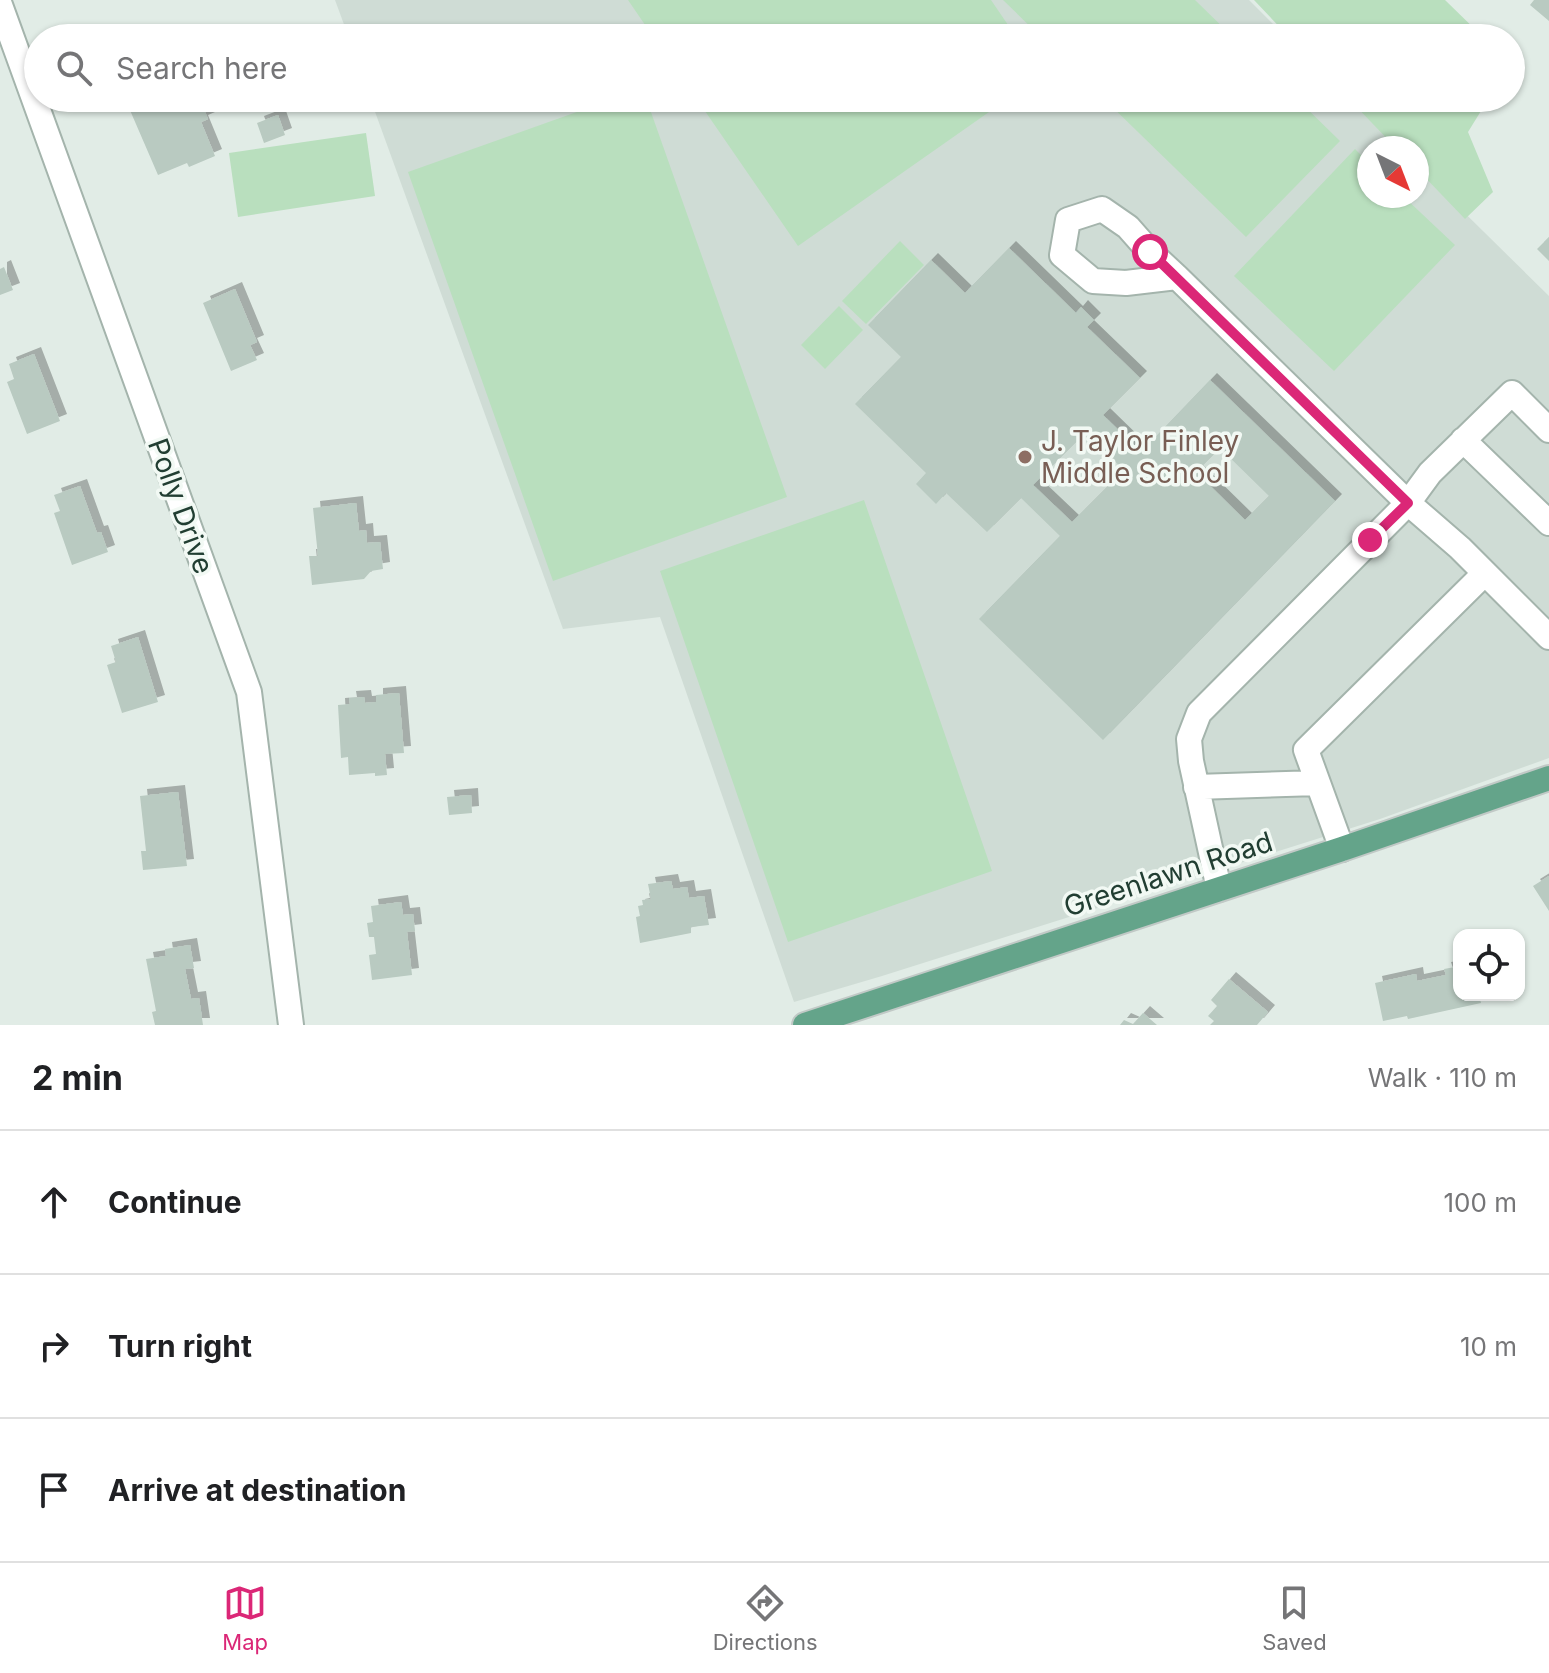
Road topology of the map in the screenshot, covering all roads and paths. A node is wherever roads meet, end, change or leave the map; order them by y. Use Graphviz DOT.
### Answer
graph roads {
  1 [pos="0,5"];
  2 [pos="24,71"];
  3 [pos="39,112"];
  4 [pos="1177,277"];
  5 [pos="1549,430"];
  6 [pos="1463,440"];
  7 [pos="1408,503"];
  8 [pos="1549,523"];
  9 [pos="1485,573"];
  10 [pos="1549,637"];
  11 [pos="1549,778"];
  12 [pos="1318,783"];
  13 [pos="1196,787"];
  14 [pos="1342,849"];
  15 [pos="1219,889"];
  16 [pos="291,1025"];
  17 [pos="805,1025"];
  1 -- 2 [label="street, Polly Drive"];
  3 -- 16 [label="street, Polly Drive"];
  4 -- 7 [label="street"];
  5 -- 6 [label="street"];
  6 -- 7 [label="street"];
  6 -- 8 [label="street"];
  7 -- 9 [label="street"];
  7 -- 13 [label="street"];
  9 -- 10 [label="street"];
  9 -- 12 [label="street"];
  11 -- 14 [label="main road, Greenlawn Road"];
  12 -- 13 [label="street"];
  12 -- 14 [label="street"];
  13 -- 15 [label="street"];
  14 -- 15 [label="main road, Greenlawn Road"];
  15 -- 17 [label="main road, Greenlawn Road"];
}
